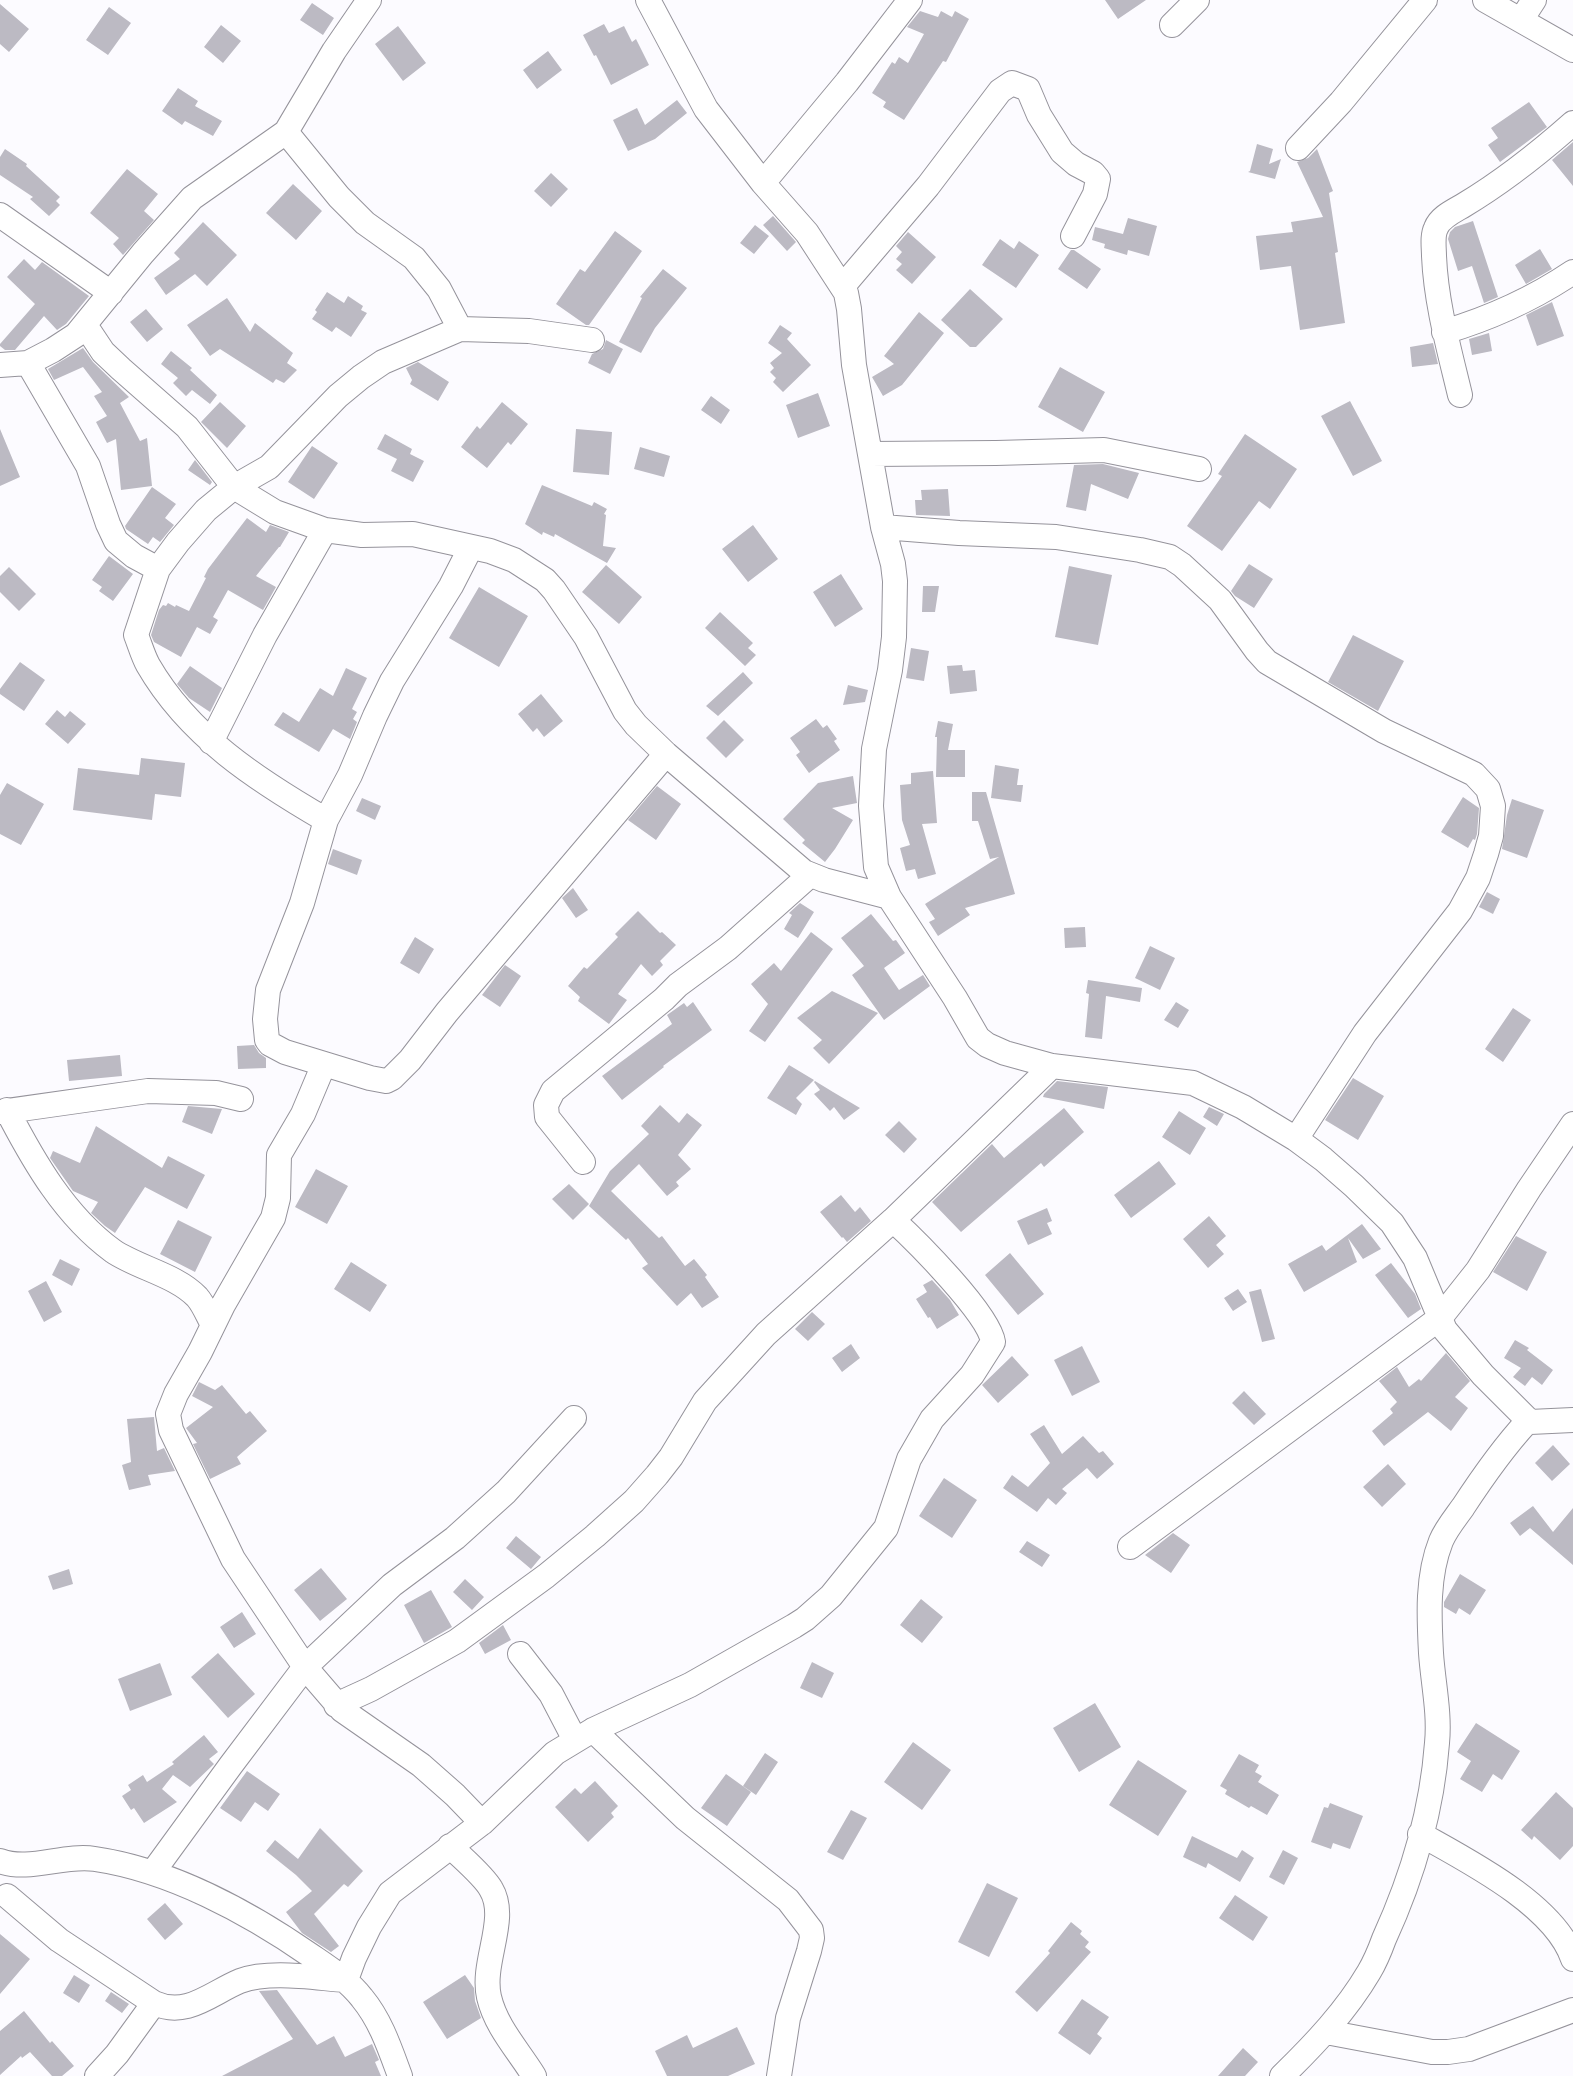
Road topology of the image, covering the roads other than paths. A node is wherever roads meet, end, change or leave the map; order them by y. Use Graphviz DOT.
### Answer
graph roads {
  1 [pos="369,0"];
  2 [pos="648,0"];
  3 [pos="910,0"];
  4 [pos="1197,0"];
  5 [pos="1425,0"];
  6 [pos="1485,0"];
  7 [pos="1527,10"];
  8 [pos="1172,25"];
  9 [pos="1573,50"];
  10 [pos="1573,123"];
  11 [pos="286,132"];
  12 [pos="1298,148"];
  13 [pos="763,183"];
  14 [pos="0,215"];
  15 [pos="1073,236"];
  16 [pos="1573,272"];
  17 [pos="843,286"];
  18 [pos="111,293"];
  19 [pos="85,325"];
  20 [pos="460,329"];
  21 [pos="1444,332"];
  22 [pos="592,340"];
  23 [pos="28,363"];
  24 [pos="0,365"];
  25 [pos="1460,395"];
  26 [pos="870,454"];
  27 [pos="1199,469"];
  28 [pos="234,487"];
  29 [pos="883,526"];
  30 [pos="325,530"];
  31 [pos="471,547"];
  32 [pos="158,569"];
  33 [pos="211,742"];
  34 [pos="666,754"];
  35 [pos="326,820"];
  36 [pos="810,875"];
  37 [pos="889,897"];
  38 [pos="324,1064"];
  39 [pos="1052,1066"];
  40 [pos="241,1098"];
  41 [pos="3,1111"];
  42 [pos="1573,1124"];
  43 [pos="1296,1139"];
  44 [pos="583,1162"];
  45 [pos="893,1220"];
  46 [pos="1440,1318"];
  47 [pos="213,1325"];
  48 [pos="574,1418"];
  49 [pos="1573,1420"];
  50 [pos="1530,1422"];
  51 [pos="1130,1547"];
  52 [pos="520,1654"];
  53 [pos="305,1667"];
  54 [pos="336,1705"];
  55 [pos="584,1735"];
  56 [pos="482,1824"];
  57 [pos="1420,1834"];
  58 [pos="450,1846"];
  59 [pos="10,1864"];
  60 [pos="153,1872"];
  61 [pos="3,1900"];
  62 [pos="1573,1959"];
  63 [pos="346,1980"];
  64 [pos="154,2003"];
  65 [pos="1573,2010"];
  66 [pos="1326,2032"];
  67 [pos="98,2076"];
  68 [pos="400,2076"];
  69 [pos="534,2076"];
  70 [pos="779,2076"];
  71 [pos="1282,2076"];
  1 -- 11 [label="street"];
  2 -- 13 [label="street"];
  3 -- 13 [label="street"];
  4 -- 8 [label="street"];
  5 -- 12 [label="street"];
  6 -- 7 [label="street"];
  7 -- 9 [label="street"];
  10 -- 21 [label="street"];
  11 -- 18 [label="street"];
  11 -- 20 [label="street"];
  13 -- 17 [label="street"];
  14 -- 18 [label="street"];
  15 -- 17 [label="street"];
  16 -- 21 [label="street"];
  17 -- 26 [label="street"];
  18 -- 19 [label="street"];
  19 -- 23 [label="street"];
  19 -- 28 [label="street"];
  20 -- 22 [label="street"];
  20 -- 28 [label="street"];
  21 -- 25 [label="street"];
  23 -- 24 [label="street"];
  23 -- 32 [label="street"];
  26 -- 27 [label="street"];
  26 -- 29 [label="street"];
  28 -- 30 [label="street"];
  28 -- 32 [label="street"];
  29 -- 37 [label="street"];
  29 -- 43 [label="street"];
  30 -- 31 [label="street"];
  30 -- 33 [label="street"];
  31 -- 34 [label="street"];
  31 -- 35 [label="street"];
  32 -- 33 [label="street"];
  33 -- 35 [label="street"];
  34 -- 36 [label="street"];
  34 -- 38 [label="street"];
  35 -- 38 [label="street"];
  36 -- 37 [label="street"];
  36 -- 44 [label="street"];
  37 -- 39 [label="street"];
  38 -- 47 [label="street"];
  39 -- 43 [label="street"];
  39 -- 45 [label="street"];
  40 -- 41 [label="street"];
  41 -- 47 [label="street"];
  42 -- 46 [label="street"];
  43 -- 46 [label="street"];
  45 -- 54 [label="street"];
  45 -- 55 [label="street"];
  46 -- 50 [label="street"];
  46 -- 51 [label="street"];
  47 -- 53 [label="street"];
  48 -- 53 [label="street"];
  49 -- 50 [label="street"];
  50 -- 57 [label="street"];
  52 -- 55 [label="street"];
  53 -- 54 [label="street"];
  53 -- 60 [label="street"];
  54 -- 56 [label="street"];
  55 -- 56 [label="street"];
  55 -- 70 [label="street"];
  56 -- 58 [label="street"];
  57 -- 62 [label="street"];
  57 -- 66 [label="street"];
  58 -- 63 [label="street"];
  58 -- 69 [label="street"];
  59 -- 60 [label="street"];
  59 -- 61 [label="street"];
  60 -- 63 [label="street"];
  61 -- 64 [label="street"];
  63 -- 64 [label="street"];
  63 -- 68 [label="street"];
  64 -- 67 [label="street"];
  65 -- 66 [label="street"];
  66 -- 71 [label="street"];
}
